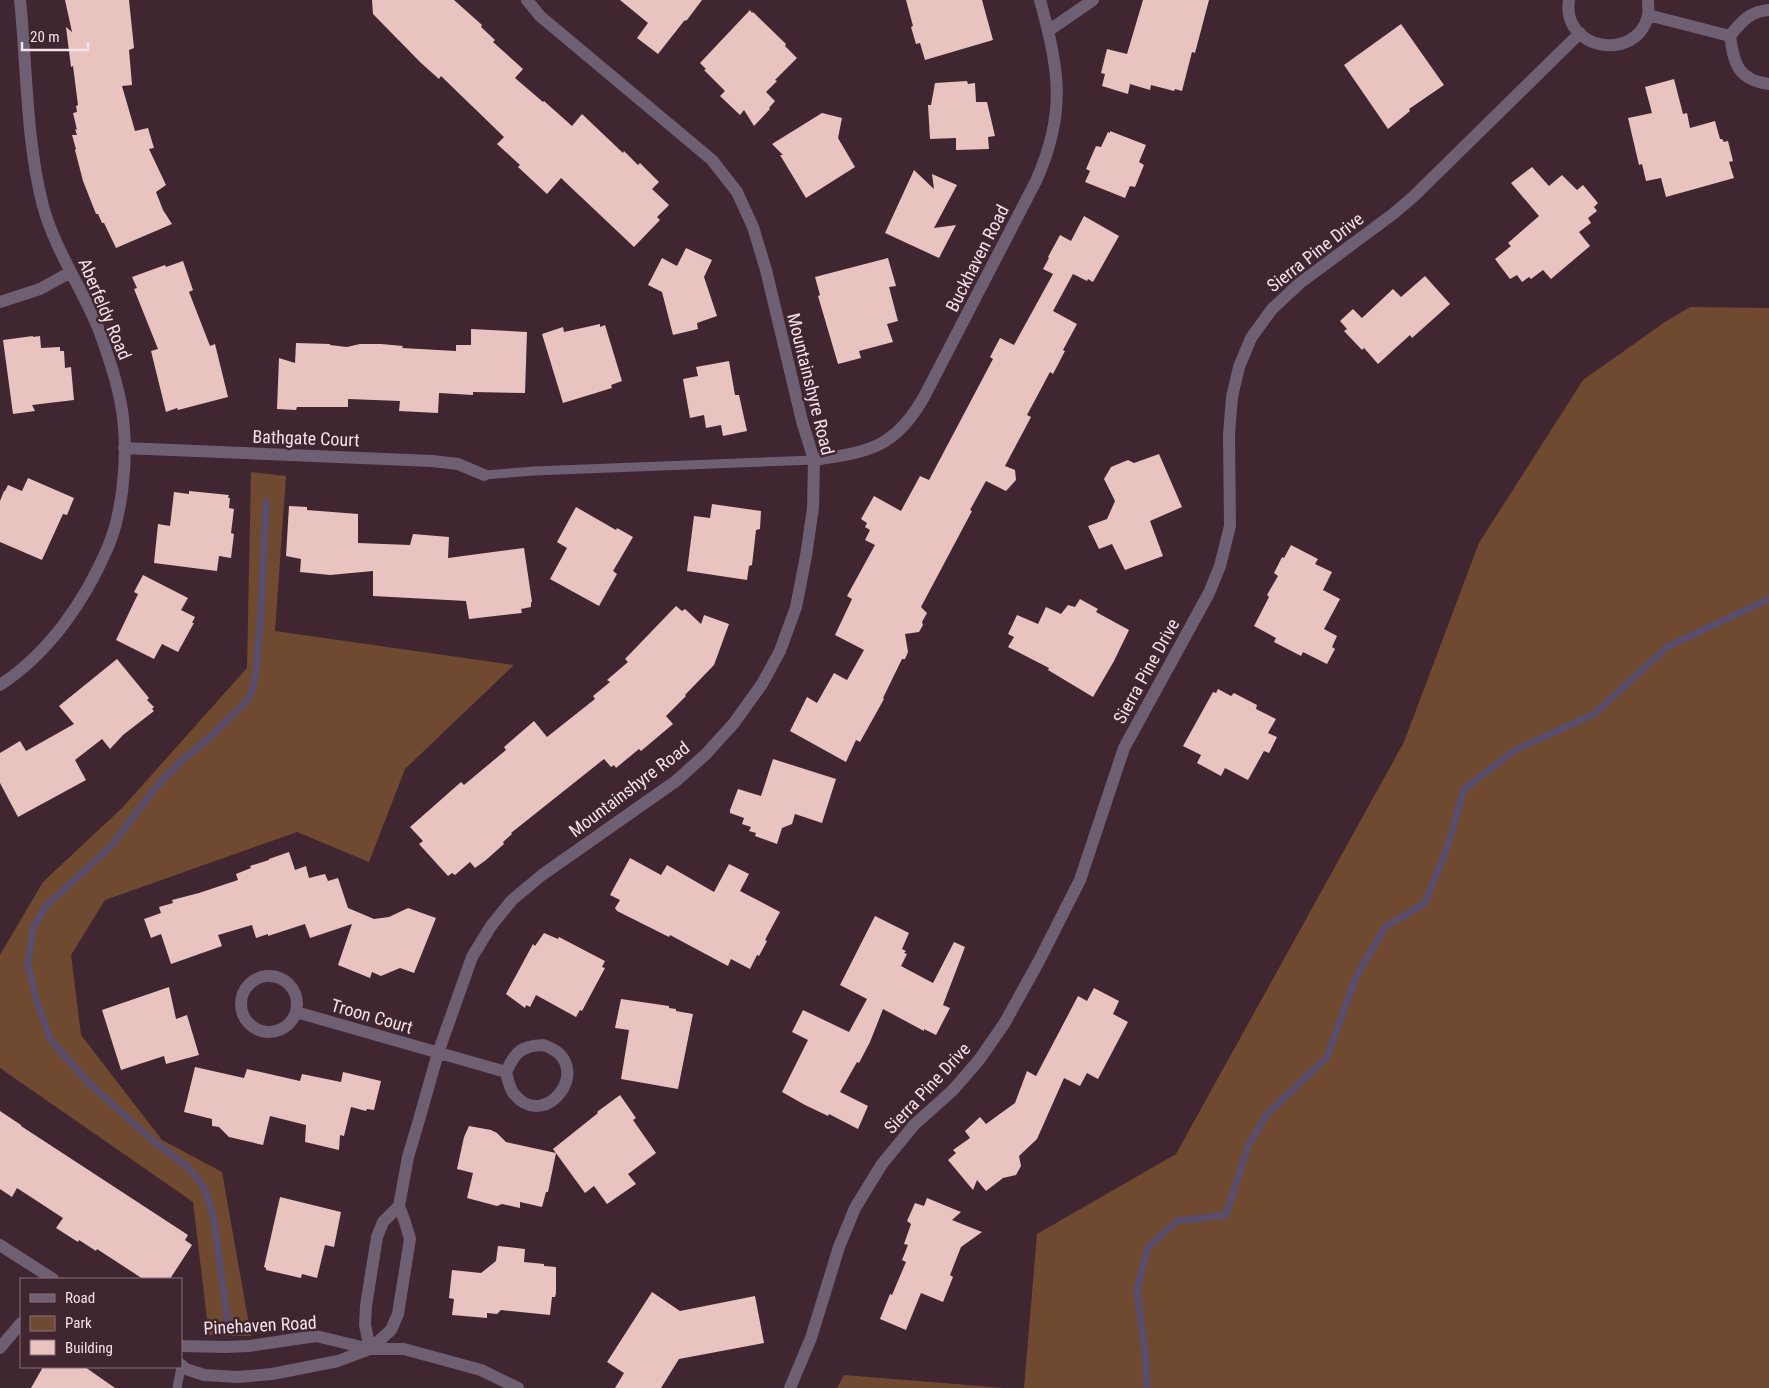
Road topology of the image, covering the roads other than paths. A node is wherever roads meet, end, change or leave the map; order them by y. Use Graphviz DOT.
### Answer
graph roads {
  1 [pos="20,0"];
  2 [pos="527,0"];
  3 [pos="1040,0"];
  4 [pos="1093,0"];
  5 [pos="1570,0"];
  6 [pos="1648,0"];
  7 [pos="1769,10"];
  8 [pos="1648,15"];
  9 [pos="1048,31"];
  10 [pos="1580,33"];
  11 [pos="1730,36"];
  12 [pos="1769,84"];
  13 [pos="71,272"];
  14 [pos="0,302"];
  15 [pos="124,448"];
  16 [pos="814,460"];
  17 [pos="484,475"];
  18 [pos="0,685"];
  19 [pos="296,1012"];
  20 [pos="438,1053"];
  21 [pos="506,1072"];
  22 [pos="399,1206"];
  23 [pos="0,1245"];
  24 [pos="51,1278"];
  25 [pos="20,1324"];
  26 [pos="182,1346"];
  27 [pos="0,1348"];
  28 [pos="370,1349"];
  29 [pos="182,1367"];
  30 [pos="181,1368"];
  31 [pos="177,1388"];
  32 [pos="518,1388"];
  33 [pos="790,1388"];
  1 -- 13 [label="street, Aberfeldy Road"];
  2 -- 16 [label="street, Mountainshyre Road"];
  3 -- 9 [label="street, Buckhaven Road"];
  4 -- 9 [label="street"];
  5 -- 10 [label="street"];
  6 -- 8 [label="street"];
  7 -- 11 [label="street"];
  8 -- 10 [label="street"];
  8 -- 11 [label="street"];
  9 -- 16 [label="street, Buckhaven Road"];
  10 -- 33 [label="street, Sierra Pine Drive"];
  11 -- 12 [label="street"];
  13 -- 14 [label="street"];
  13 -- 15 [label="street, Aberfeldy Road"];
  15 -- 17 [label="street, Bathgate Court"];
  15 -- 18 [label="street, Aberfeldy Road"];
  16 -- 17 [label="lane"];
  16 -- 20 [label="street, Mountainshyre Road"];
  19 -- 19 [label="street"];
  19 -- 20 [label="street, Troon Court"];
  20 -- 21 [label="street, Troon Court"];
  20 -- 22 [label="street, Mountainshyre Road"];
  21 -- 21 [label="street"];
  22 -- 28 [label="street"];
  22 -- 28 [label="street, Mountainshyre Road"];
  23 -- 24 [label="street"];
  25 -- 27 [label="street"];
  26 -- 28 [label="street, Pinehaven Road"];
  28 -- 29 [label="street, Pinehaven Road"];
  28 -- 32 [label="street, Pinehaven Road"];
  30 -- 31 [label="lane"];
}
